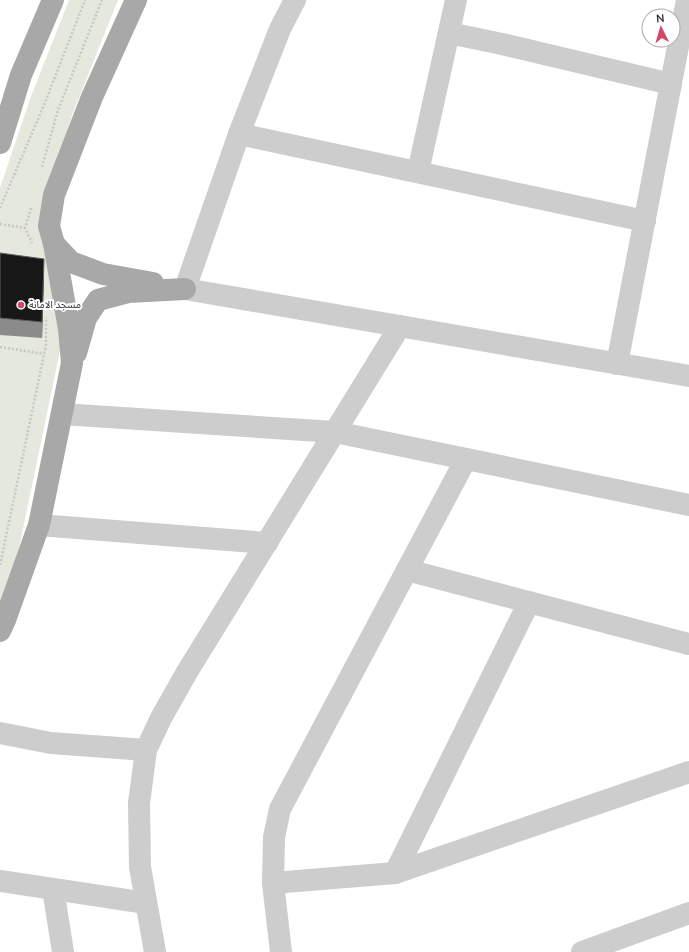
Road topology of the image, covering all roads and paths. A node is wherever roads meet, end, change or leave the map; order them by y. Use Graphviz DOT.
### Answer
graph roads {
  1 [pos="53,0"];
  2 [pos="85,0"];
  3 [pos="136,0"];
  4 [pos="295,0"];
  5 [pos="456,0"];
  6 [pos="687,0"];
  7 [pos="449,33"];
  8 [pos="671,84"];
  9 [pos="239,134"];
  10 [pos="0,143"];
  11 [pos="418,172"];
  12 [pos="0,208"];
  13 [pos="645,221"];
  14 [pos="0,224"];
  15 [pos="25,228"];
  16 [pos="54,244"];
  17 [pos="185,289"];
  18 [pos="400,326"];
  19 [pos="0,347"];
  20 [pos="44,354"];
  21 [pos="72,363"];
  22 [pos="617,364"];
  23 [pos="689,376"];
  24 [pos="62,414"];
  25 [pos="335,432"];
  26 [pos="466,459"];
  27 [pos="689,505"];
  28 [pos="39,525"];
  29 [pos="267,543"];
  30 [pos="407,570"];
  31 [pos="529,602"];
  32 [pos="0,631"];
  33 [pos="689,644"];
  34 [pos="0,733"];
  35 [pos="146,750"];
  36 [pos="689,772"];
  37 [pos="395,873"];
  38 [pos="0,881"];
  39 [pos="273,883"];
  40 [pos="53,889"];
  41 [pos="146,903"];
  42 [pos="689,913"];
  43 [pos="63,952"];
  44 [pos="155,952"];
  45 [pos="281,952"];
  46 [pos="582,952"];
  1 -- 10 [label="main road"];
  2 -- 12 [label="path"];
  3 -- 16 [label="main road"];
  4 -- 9 [label="street"];
  5 -- 7 [label="street"];
  6 -- 8 [label="street"];
  7 -- 8 [label="street"];
  7 -- 11 [label="street"];
  8 -- 13 [label="street"];
  9 -- 11 [label="street"];
  9 -- 17 [label="street"];
  11 -- 13 [label="street"];
  13 -- 22 [label="street"];
  14 -- 15 [label="path"];
  16 -- 17 [label="main road"];
  16 -- 21 [label="main road"];
  17 -- 18 [label="street"];
  17 -- 21 [label="main road"];
  18 -- 22 [label="street"];
  18 -- 25 [label="street"];
  19 -- 20 [label="path"];
  21 -- 24 [label="main road"];
  22 -- 23 [label="street"];
  24 -- 25 [label="street"];
  24 -- 28 [label="main road"];
  25 -- 26 [label="street"];
  25 -- 29 [label="street"];
  26 -- 27 [label="street"];
  26 -- 30 [label="street"];
  28 -- 29 [label="street"];
  28 -- 32 [label="main road"];
  29 -- 35 [label="street"];
  30 -- 31 [label="street"];
  30 -- 39 [label="street"];
  31 -- 33 [label="street"];
  31 -- 37 [label="street"];
  34 -- 35 [label="street"];
  35 -- 41 [label="street"];
  36 -- 37 [label="street"];
  37 -- 39 [label="street"];
  38 -- 40 [label="street"];
  39 -- 45 [label="street"];
  40 -- 41 [label="street"];
  40 -- 43 [label="street"];
  41 -- 44 [label="street"];
  42 -- 46 [label="street"];
}
